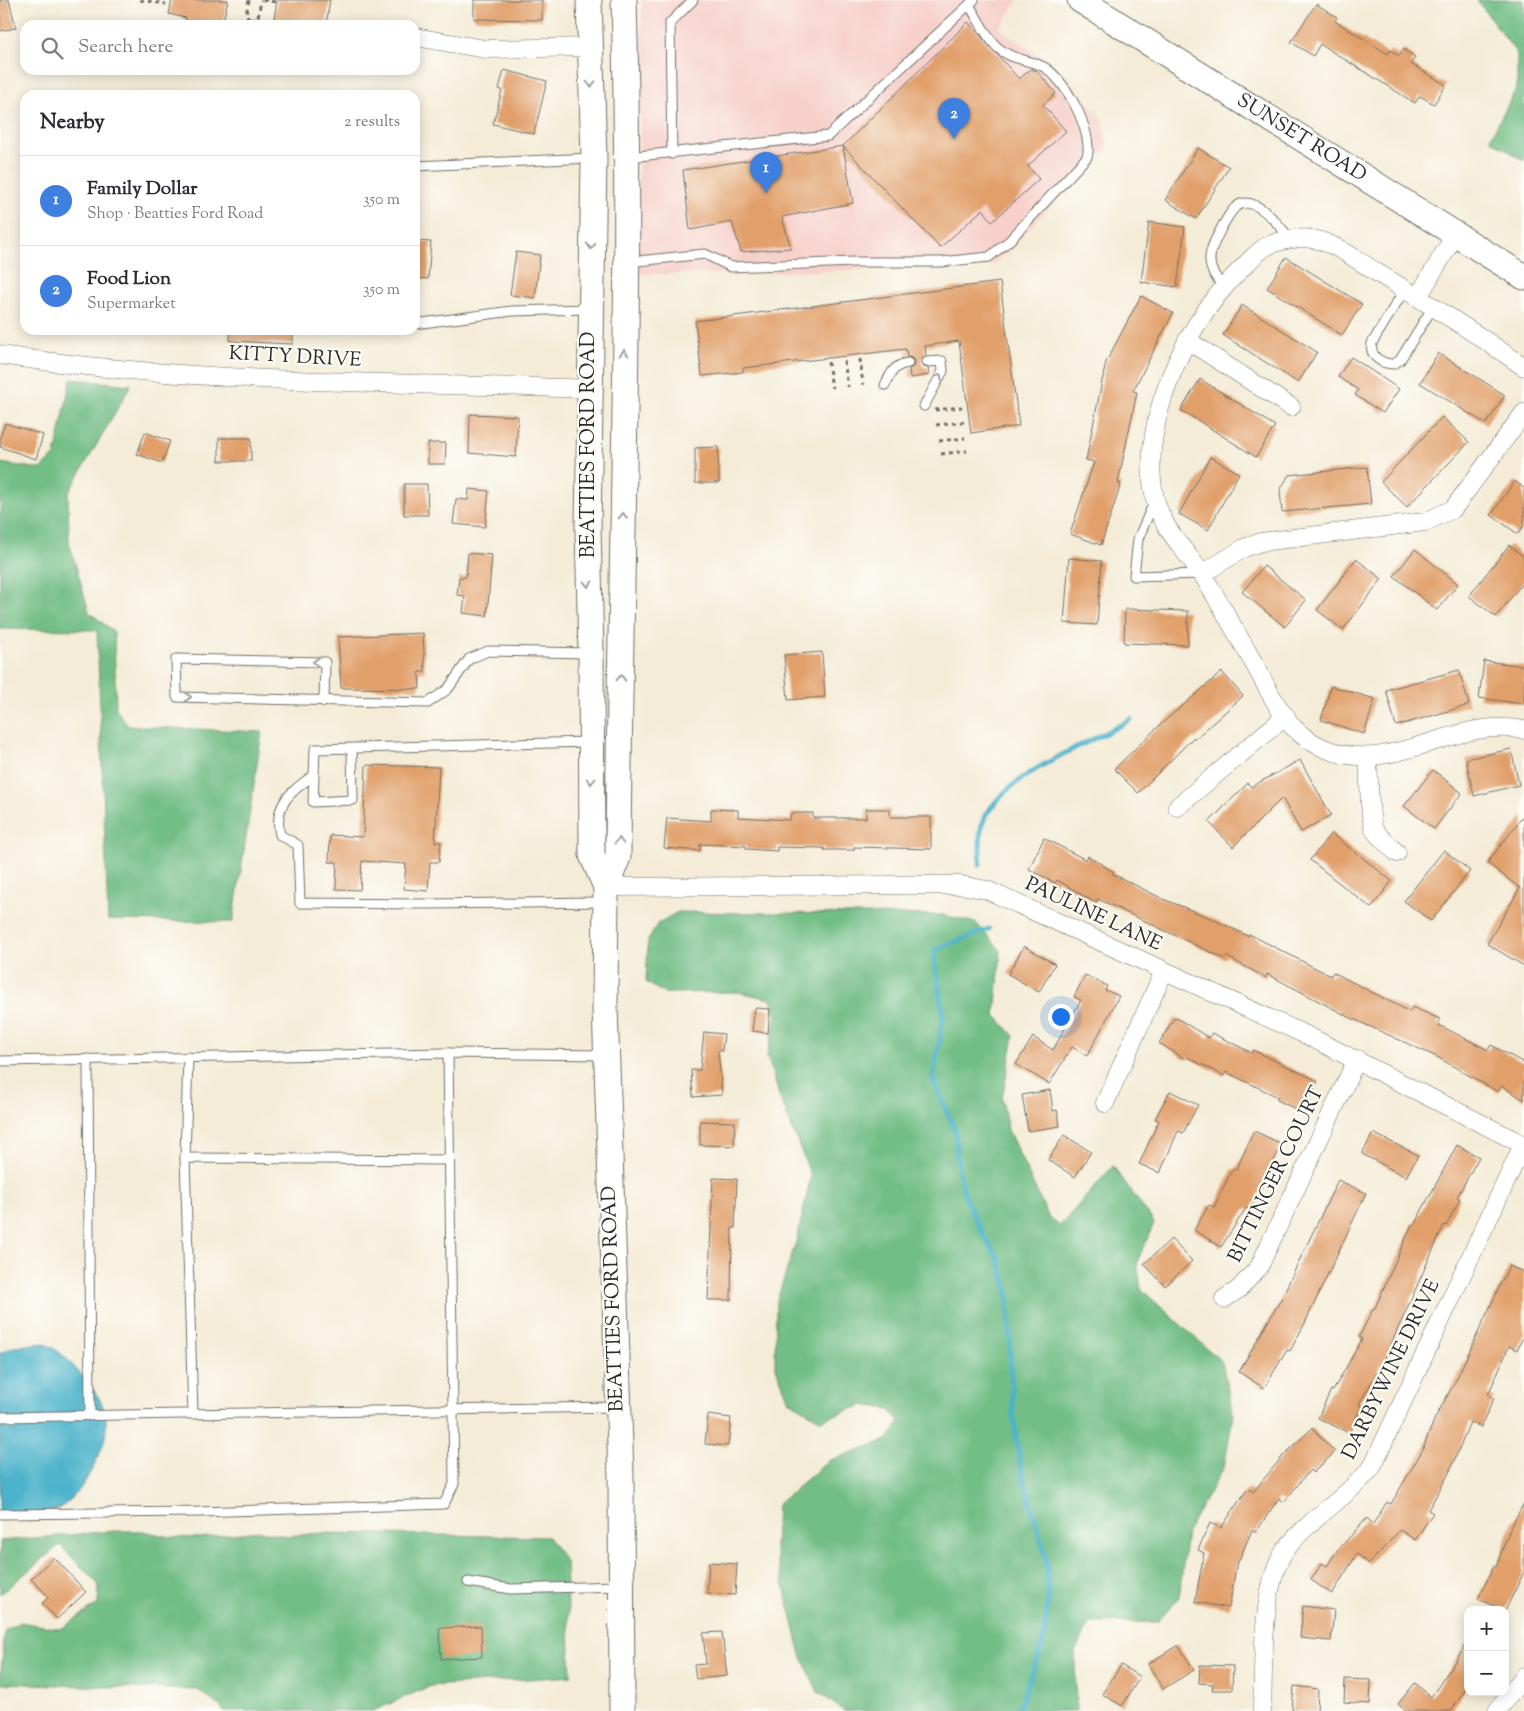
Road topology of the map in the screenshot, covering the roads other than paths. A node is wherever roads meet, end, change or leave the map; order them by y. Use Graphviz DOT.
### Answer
graph roads {
  1 [pos="589,0"];
  2 [pos="624,0"];
  3 [pos="693,0"];
  4 [pos="1080,0"];
  5 [pos="971,2"];
  6 [pos="420,38"];
  7 [pos="590,47"];
  8 [pos="672,154"];
  9 [pos="626,157"];
  10 [pos="594,158"];
  11 [pos="420,166"];
  12 [pos="1456,233"];
  13 [pos="1291,240"];
  14 [pos="625,262"];
  15 [pos="1524,277"];
  16 [pos="1224,288"];
  17 [pos="1419,298"];
  18 [pos="590,309"];
  19 [pos="420,323"];
  20 [pos="1187,340"];
  21 [pos="0,355"];
  22 [pos="927,362"];
  23 [pos="908,363"];
  24 [pos="1524,367"];
  25 [pos="886,385"];
  26 [pos="590,389"];
  27 [pos="926,408"];
  28 [pos="1291,408"];
  29 [pos="1524,413"];
  30 [pos="1155,499"];
  31 [pos="1202,574"];
  32 [pos="591,653"];
  33 [pos="324,702"];
  34 [pos="1286,716"];
  35 [pos="1524,730"];
  36 [pos="591,742"];
  37 [pos="352,749"];
  38 [pos="1368,758"];
  39 [pos="314,775"];
  40 [pos="1176,807"];
  41 [pos="1397,853"];
  42 [pos="606,895"];
  43 [pos="1164,971"];
  44 [pos="448,1053"];
  45 [pos="606,1055"];
  46 [pos="188,1057"];
  47 [pos="88,1059"];
  48 [pos="1357,1059"];
  49 [pos="0,1060"];
  50 [pos="1105,1103"];
  51 [pos="1524,1145"];
  52 [pos="185,1158"];
  53 [pos="449,1160"];
  54 [pos="1224,1299"];
  55 [pos="618,1407"];
  56 [pos="451,1410"];
  57 [pos="194,1414"];
  58 [pos="90,1416"];
  59 [pos="0,1417"];
  60 [pos="0,1514"];
  61 [pos="468,1582"];
  62 [pos="622,1586"];
  63 [pos="1524,1676"];
  64 [pos="622,1711"];
  65 [pos="1262,1711"];
  66 [pos="1496,1711"];
  1 -- 7 [label="main road, BEATTIES FORD ROAD"];
  2 -- 9 [label="main road, BEATTIES FORD ROAD"];
  3 -- 8 [label="lane"];
  4 -- 12 [label="main road, SUNSET ROAD"];
  5 -- 8 [label="lane"];
  5 -- 14 [label="lane"];
  6 -- 7 [label="street"];
  7 -- 10 [label="main road, BEATTIES FORD ROAD, one-way"];
  8 -- 9 [label="lane"];
  9 -- 14 [label="main road, BEATTIES FORD ROAD"];
  10 -- 11 [label="lane"];
  10 -- 18 [label="main road, BEATTIES FORD ROAD, one-way"];
  12 -- 15 [label="main road, SUNSET ROAD"];
  12 -- 17 [label="street"];
  13 -- 16 [label="street"];
  13 -- 16 [label="lane"];
  13 -- 17 [label="street"];
  42 -- 14 [label="main road, BEATTIES FORD ROAD, one-way"];
  16 -- 20 [label="street"];
  17 -- 17 [label="lane"];
  17 -- 24 [label="street"];
  18 -- 19 [label="lane"];
  18 -- 26 [label="main road, BEATTIES FORD ROAD"];
  20 -- 28 [label="street"];
  20 -- 30 [label="street"];
  21 -- 26 [label="street, KITTY DRIVE"];
  27 -- 22 [label="lane, one-way"];
  23 -- 25 [label="lane"];
  26 -- 32 [label="main road, BEATTIES FORD ROAD, one-way"];
  29 -- 31 [label="street"];
  30 -- 31 [label="street"];
  30 -- 31 [label="lane"];
  31 -- 34 [label="street"];
  32 -- 33 [label="lane"];
  32 -- 36 [label="main road, BEATTIES FORD ROAD"];
  33 -- 33 [label="lane, one-way"];
  34 -- 38 [label="street"];
  34 -- 40 [label="street"];
  35 -- 38 [label="street"];
  36 -- 37 [label="lane"];
  36 -- 42 [label="main road, BEATTIES FORD ROAD, one-way"];
  37 -- 39 [label="lane"];
  37 -- 39 [label="lane"];
  38 -- 41 [label="street"];
  39 -- 42 [label="lane"];
  42 -- 43 [label="street, PAULINE LANE"];
  42 -- 45 [label="main road, BEATTIES FORD ROAD"];
  43 -- 48 [label="street, PAULINE LANE"];
  43 -- 50 [label="street"];
  44 -- 45 [label="lane"];
  44 -- 46 [label="lane"];
  44 -- 53 [label="lane"];
  45 -- 55 [label="main road, BEATTIES FORD ROAD"];
  46 -- 47 [label="lane"];
  46 -- 52 [label="lane"];
  47 -- 49 [label="lane"];
  47 -- 58 [label="lane"];
  48 -- 51 [label="street, PAULINE LANE"];
  48 -- 54 [label="street, BITTINGER COURT"];
  51 -- 65 [label="street, DARBYWINE DRIVE"];
  52 -- 53 [label="lane"];
  52 -- 57 [label="lane"];
  53 -- 56 [label="lane"];
  55 -- 56 [label="lane"];
  55 -- 62 [label="main road, BEATTIES FORD ROAD"];
  56 -- 57 [label="lane"];
  56 -- 60 [label="lane"];
  57 -- 58 [label="lane"];
  58 -- 59 [label="lane"];
  61 -- 62 [label="lane"];
  62 -- 64 [label="main road, BEATTIES FORD ROAD"];
  63 -- 66 [label="street"];
}
